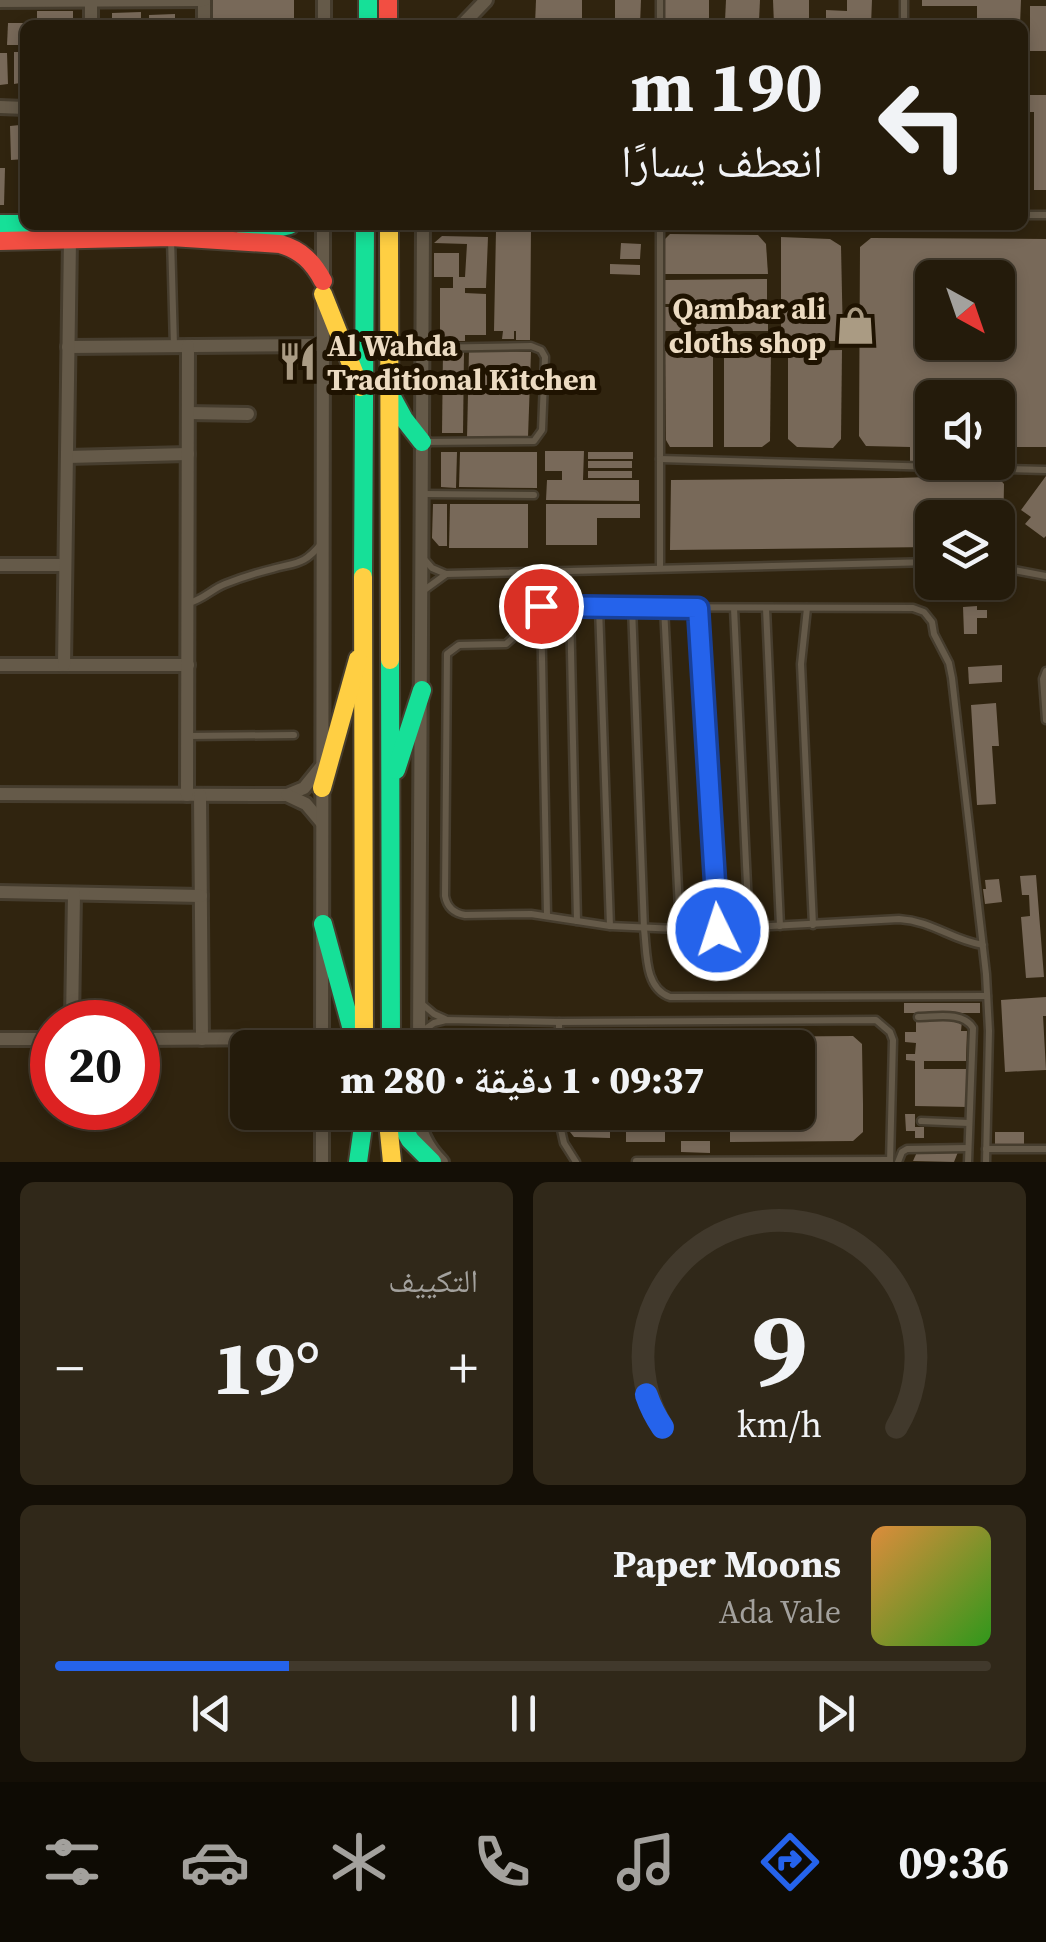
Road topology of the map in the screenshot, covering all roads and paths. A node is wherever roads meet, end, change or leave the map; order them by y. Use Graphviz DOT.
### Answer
graph roads {
  1 [pos="0,0"];
  2 [pos="91,0"];
  3 [pos="204,0"];
  4 [pos="486,0"];
  5 [pos="467,20"];
  6 [pos="324,230"];
  7 [pos="365,230"];
  8 [pos="389,230"];
  9 [pos="425,230"];
  10 [pos="660,230"];
  11 [pos="288,232"];
  12 [pos="171,237"];
  13 [pos="70,239"];
  14 [pos="0,240"];
  15 [pos="324,288"];
  16 [pos="323,345"];
  17 [pos="181,346"];
  18 [pos="68,347"];
  19 [pos="422,348"];
  20 [pos="390,393"];
  21 [pos="363,396"];
  22 [pos="188,413"];
  23 [pos="248,414"];
  24 [pos="422,442"];
  25 [pos="188,454"];
  26 [pos="67,457"];
  27 [pos="660,459"];
  28 [pos="1046,470"];
  29 [pos="422,494"];
  30 [pos="534,495"];
  31 [pos="323,542"];
  32 [pos="422,558"];
  33 [pos="915,562"];
  34 [pos="0,565"];
  35 [pos="65,566"];
  36 [pos="660,567"];
  37 [pos="1015,570"];
  38 [pos="446,574"];
  39 [pos="1046,576"];
  40 [pos="421,592"];
  41 [pos="188,603"];
  42 [pos="541,606"];
  43 [pos="570,607"];
  44 [pos="600,607"];
  45 [pos="632,607"];
  46 [pos="664,608"];
  47 [pos="698,608"];
  48 [pos="734,608"];
  49 [pos="766,608"];
  50 [pos="807,608"];
  51 [pos="364,634"];
  52 [pos="0,665"];
  53 [pos="64,665"];
  54 [pos="188,665"];
  55 [pos="1046,671"];
  56 [pos="422,690"];
  57 [pos="1046,720"];
  58 [pos="294,734"];
  59 [pos="188,736"];
  60 [pos="322,765"];
  61 [pos="391,785"];
  62 [pos="322,788"];
  63 [pos="0,794"];
  64 [pos="193,794"];
  65 [pos="287,795"];
  66 [pos="322,822"];
  67 [pos="0,892"];
  68 [pos="74,894"];
  69 [pos="201,896"];
  70 [pos="547,915"];
  71 [pos="577,921"];
  72 [pos="323,924"];
  73 [pos="813,925"];
  74 [pos="610,926"];
  75 [pos="780,926"];
  76 [pos="749,928"];
  77 [pos="644,929"];
  78 [pos="680,929"];
  79 [pos="718,930"];
  80 [pos="983,944"];
  81 [pos="988,996"];
  82 [pos="72,1000"];
  83 [pos="420,1000"];
  84 [pos="918,1017"];
  85 [pos="446,1020"];
  86 [pos="560,1022"];
  87 [pos="322,1030"];
  88 [pos="355,1030"];
  89 [pos="361,1030"];
  90 [pos="391,1030"];
  91 [pos="419,1030"];
  92 [pos="426,1030"];
  93 [pos="560,1030"];
  94 [pos="202,1038"];
  95 [pos="230,1038"];
  96 [pos="0,1039"];
  97 [pos="30,1039"];
  98 [pos="160,1039"];
  99 [pos="922,1121"];
  100 [pos="969,1124"];
  101 [pos="322,1130"];
  102 [pos="362,1130"];
  103 [pos="388,1130"];
  104 [pos="403,1130"];
  105 [pos="421,1130"];
  106 [pos="560,1130"];
  107 [pos="968,1148"];
  108 [pos="986,1149"];
  109 [pos="1046,1149"];
  110 [pos="636,1160"];
  111 [pos="726,1161"];
  112 [pos="892,1161"];
  113 [pos="322,1162"];
  114 [pos="358,1162"];
  115 [pos="392,1162"];
  116 [pos="432,1162"];
  117 [pos="442,1162"];
  118 [pos="576,1162"];
  119 [pos="968,1162"];
  120 [pos="986,1162"];
  1 -- 2 [label="street"];
  2 -- 3 [label="street"];
  4 -- 5 [label="street"];
  6 -- 15 [label="street"];
  7 -- 21 [label="main road"];
  8 -- 20 [label="main road"];
  9 -- 19 [label="street"];
  10 -- 27 [label="lane"];
  11 -- 12 [label="main road"];
  11 -- 15 [label="main road"];
  12 -- 13 [label="main road"];
  12 -- 17 [label="lane"];
  13 -- 14 [label="main road"];
  13 -- 18 [label="street"];
  15 -- 16 [label="street"];
  15 -- 21 [label="main road"];
  16 -- 17 [label="street"];
  16 -- 31 [label="street"];
  17 -- 18 [label="street"];
  17 -- 22 [label="street"];
  18 -- 26 [label="street"];
  19 -- 24 [label="street"];
  19 -- 24 [label="lane"];
  20 -- 24 [label="main road"];
  20 -- 61 [label="main road"];
  21 -- 51 [label="main road"];
  22 -- 23 [label="street"];
  22 -- 25 [label="street"];
  24 -- 29 [label="street"];
  25 -- 26 [label="street"];
  25 -- 41 [label="street"];
  26 -- 35 [label="street"];
  27 -- 28 [label="lane"];
  27 -- 36 [label="lane"];
  29 -- 30 [label="lane"];
  29 -- 32 [label="street"];
  31 -- 41 [label="lane"];
  31 -- 60 [label="street"];
  32 -- 38 [label="lane"];
  32 -- 40 [label="street"];
  33 -- 36 [label="lane"];
  34 -- 35 [label="street"];
  35 -- 53 [label="street"];
  36 -- 38 [label="lane"];
  37 -- 39 [label="lane"];
  38 -- 40 [label="lane"];
  40 -- 56 [label="street"];
  41 -- 54 [label="street"];
  42 -- 43 [label="lane"];
  42 -- 70 [label="lane"];
  42 -- 70 [label="lane"];
  43 -- 44 [label="lane"];
  43 -- 71 [label="lane"];
  44 -- 45 [label="lane"];
  44 -- 74 [label="lane"];
  45 -- 46 [label="lane"];
  45 -- 77 [label="lane"];
  46 -- 47 [label="lane"];
  46 -- 78 [label="lane"];
  47 -- 48 [label="lane"];
  47 -- 79 [label="lane"];
  48 -- 49 [label="lane"];
  48 -- 76 [label="lane"];
  49 -- 50 [label="lane"];
  49 -- 75 [label="lane"];
  50 -- 73 [label="lane"];
  50 -- 80 [label="lane"];
  51 -- 62 [label="main road"];
  51 -- 89 [label="main road"];
  52 -- 53 [label="street"];
  53 -- 54 [label="street"];
  54 -- 59 [label="street"];
  55 -- 57 [label="lane"];
  56 -- 61 [label="main road"];
  56 -- 83 [label="street"];
  58 -- 59 [label="lane"];
  59 -- 64 [label="street"];
  60 -- 62 [label="street"];
  60 -- 65 [label="street"];
  61 -- 90 [label="main road"];
  62 -- 66 [label="street"];
  63 -- 64 [label="street"];
  64 -- 65 [label="street"];
  64 -- 69 [label="street"];
  65 -- 66 [label="street"];
  66 -- 72 [label="street"];
  67 -- 68 [label="street"];
  68 -- 69 [label="street"];
  68 -- 82 [label="street"];
  69 -- 94 [label="street"];
  70 -- 71 [label="lane"];
  71 -- 74 [label="lane"];
  72 -- 87 [label="street"];
  72 -- 88 [label="main road"];
  73 -- 75 [label="lane"];
  73 -- 80 [label="lane"];
  74 -- 77 [label="lane"];
  75 -- 76 [label="lane"];
  76 -- 79 [label="lane"];
  77 -- 78 [label="lane"];
  77 -- 81 [label="lane"];
  78 -- 79 [label="lane"];
  80 -- 81 [label="lane"];
  81 -- 108 [label="lane"];
  83 -- 85 [label="lane"];
  83 -- 91 [label="street"];
  84 -- 100 [label="lane"];
  85 -- 86 [label="lane"];
  85 -- 92 [label="lane"];
  86 -- 93 [label="lane"];
  86 -- 112 [label="lane"];
  94 -- 95 [label="street"];
  94 -- 98 [label="street"];
  96 -- 97 [label="street"];
  99 -- 100 [label="lane"];
  100 -- 107 [label="lane"];
  101 -- 113 [label="street"];
  102 -- 114 [label="main road"];
  103 -- 115 [label="main road"];
  104 -- 116 [label="main road"];
  105 -- 117 [label="street"];
  106 -- 118 [label="lane"];
  107 -- 112 [label="lane"];
  107 -- 119 [label="lane"];
  108 -- 109 [label="lane"];
  108 -- 120 [label="lane"];
  110 -- 111 [label="lane"];
  111 -- 112 [label="lane"];
}
